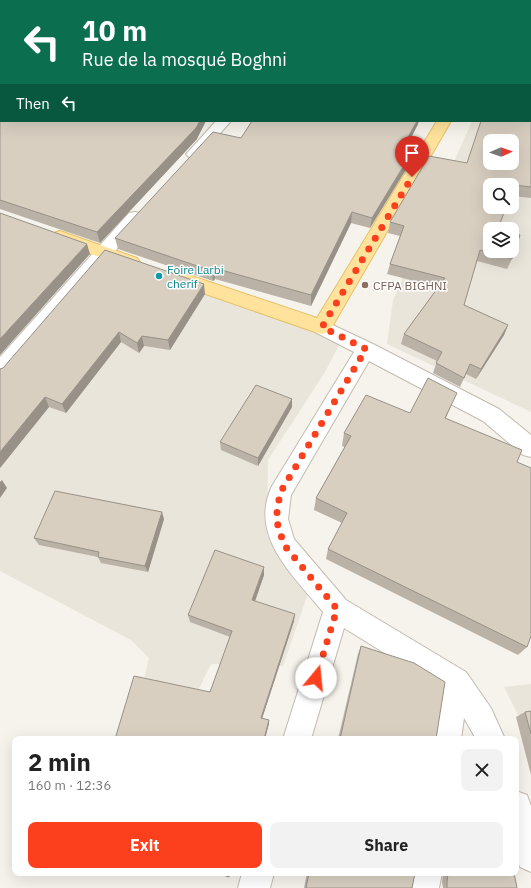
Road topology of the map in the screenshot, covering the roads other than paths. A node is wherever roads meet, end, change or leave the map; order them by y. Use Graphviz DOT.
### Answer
graph roads {
  1 [pos="223,122"];
  2 [pos="443,122"];
  3 [pos="182,167"];
  4 [pos="145,206"];
  5 [pos="44,231"];
  6 [pos="103,252"];
  7 [pos="322,327"];
  8 [pos="366,349"];
  9 [pos="0,371"];
  10 [pos="531,448"];
  11 [pos="337,609"];
  12 [pos="456,682"];
  13 [pos="298,736"];
  14 [pos="447,736"];
  15 [pos="490,736"];
  16 [pos="519,816"];
  17 [pos="531,856"];
  18 [pos="257,876"];
  19 [pos="426,876"];
  20 [pos="254,888"];
  21 [pos="424,888"];
  1 -- 3 [label="street"];
  2 -- 7 [label="main road"];
  4 -- 6 [label="street"];
  5 -- 6 [label="main road"];
  6 -- 7 [label="main road"];
  6 -- 9 [label="street"];
  7 -- 8 [label="street"];
  8 -- 10 [label="street"];
  8 -- 11 [label="street"];
  11 -- 12 [label="street"];
  11 -- 13 [label="street"];
  12 -- 14 [label="street"];
  12 -- 15 [label="street"];
  16 -- 17 [label="street"];
  18 -- 20 [label="street"];
  19 -- 21 [label="street"];
}
